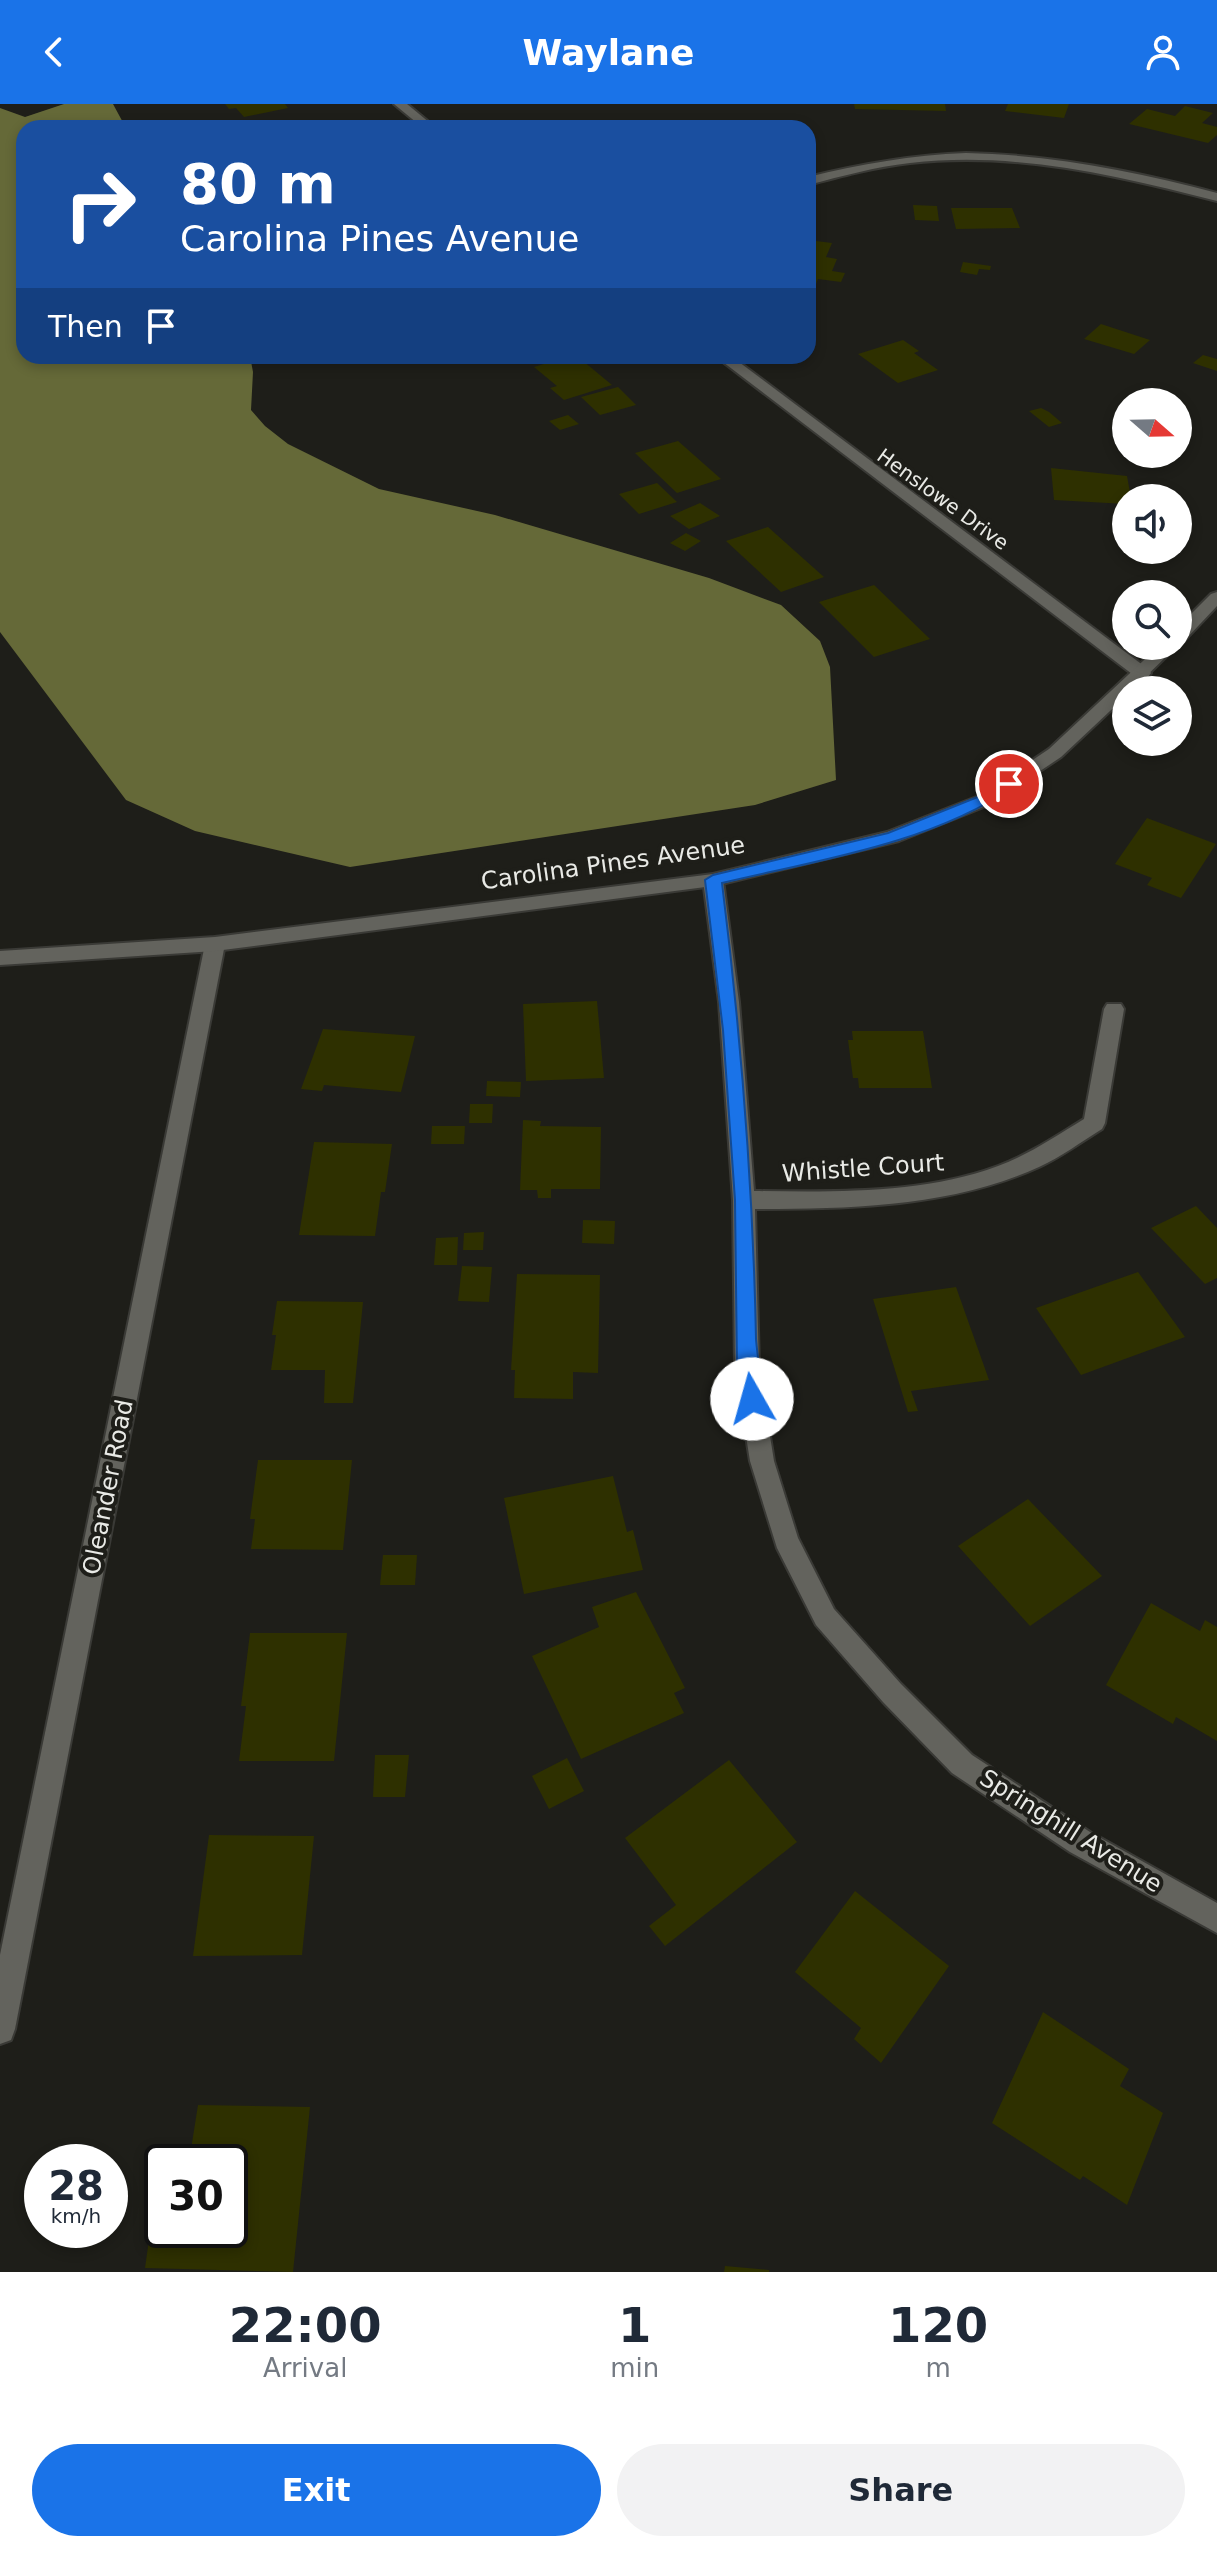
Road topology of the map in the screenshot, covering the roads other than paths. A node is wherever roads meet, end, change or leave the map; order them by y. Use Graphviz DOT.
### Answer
graph roads {
  1 [pos="400,104"];
  2 [pos="420,120"];
  3 [pos="816,179"];
  4 [pos="1217,197"];
  5 [pos="733,364"];
  6 [pos="1217,597"];
  7 [pos="1192,623"];
  8 [pos="1155,660"];
  9 [pos="1142,673"];
  10 [pos="713,880"];
  11 [pos="215,944"];
  12 [pos="0,958"];
  13 [pos="1114,1009"];
  14 [pos="744,1200"];
  15 [pos="1217,1919"];
  16 [pos="0,2029"];
  1 -- 2 [label="street"];
  3 -- 4 [label="street"];
  5 -- 9 [label="street, Henslowe Drive"];
  6 -- 7 [label="street"];
  8 -- 9 [label="street, Carolina Pines Avenue"];
  9 -- 10 [label="street, Carolina Pines Avenue"];
  10 -- 11 [label="street, Carolina Pines Avenue"];
  10 -- 14 [label="street, Springhill Avenue"];
  11 -- 12 [label="street, Carolina Pines Avenue"];
  11 -- 16 [label="street, Oleander Road"];
  13 -- 14 [label="street, Whistle Court"];
  14 -- 15 [label="street, Springhill Avenue"];
}
